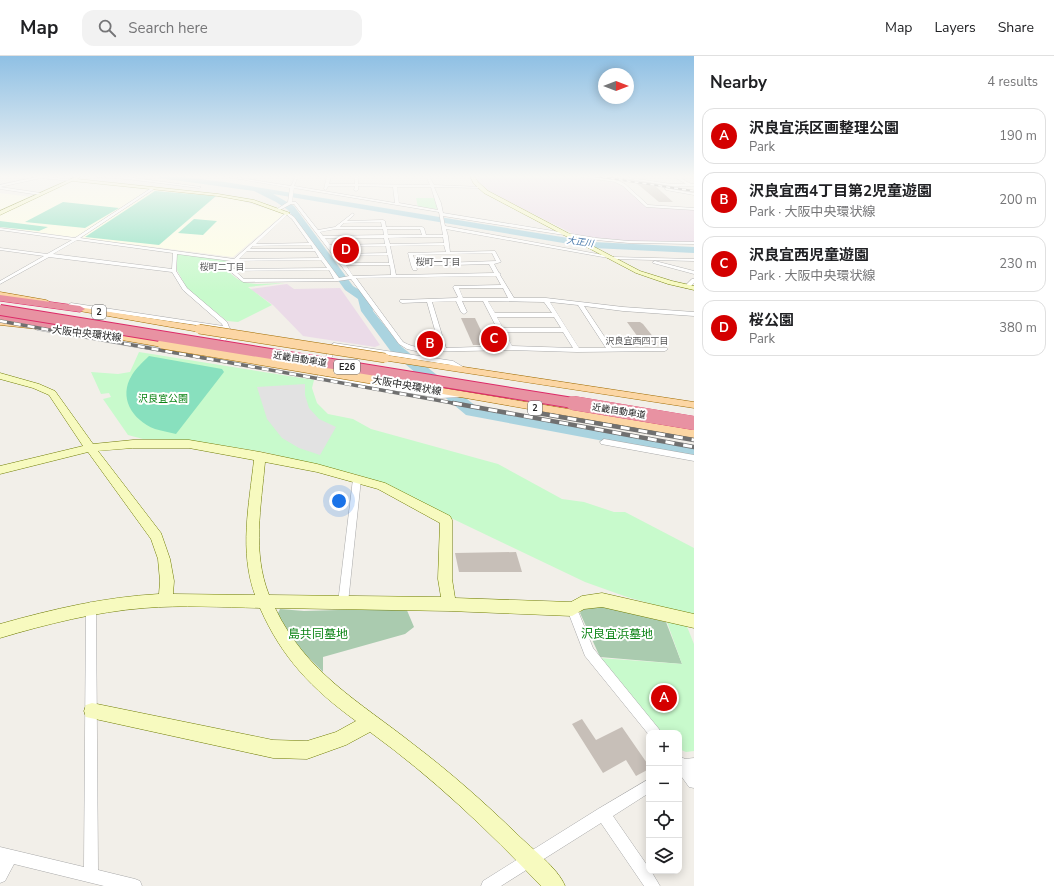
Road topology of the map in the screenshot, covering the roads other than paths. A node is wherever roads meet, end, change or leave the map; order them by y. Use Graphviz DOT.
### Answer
graph roads {
  1 [pos="113,215"];
  2 [pos="285,215"];
  3 [pos="289,215"];
  4 [pos="304,215"];
  5 [pos="352,215"];
  6 [pos="441,215"];
  7 [pos="451,215"];
  8 [pos="530,215"];
  9 [pos="343,222"];
  10 [pos="444,227"];
  11 [pos="336,228"];
  12 [pos="0,229"];
  13 [pos="385,229"];
  14 [pos="317,231"];
  15 [pos="425,236"];
  16 [pos="446,236"];
  17 [pos="572,236"];
  18 [pos="322,237"];
  19 [pos="386,237"];
  20 [pos="76,239"];
  21 [pos="694,243"];
  22 [pos="312,244"];
  23 [pos="445,244"];
  24 [pos="251,245"];
  25 [pos="387,245"];
  26 [pos="329,246"];
  27 [pos="0,249"];
  28 [pos="245,250"];
  29 [pos="316,250"];
  30 [pos="175,252"];
  31 [pos="448,253"];
  32 [pos="389,254"];
  33 [pos="49,255"];
  34 [pos="336,255"];
  35 [pos="606,255"];
  36 [pos="323,259"];
  37 [pos="647,259"];
  38 [pos="234,260"];
  39 [pos="694,260"];
  40 [pos="491,262"];
  41 [pos="343,264"];
  42 [pos="391,264"];
  43 [pos="414,265"];
  44 [pos="330,269"];
  45 [pos="231,270"];
  46 [pos="174,271"];
  47 [pos="694,273"];
  48 [pos="499,274"];
  49 [pos="394,276"];
  50 [pos="417,276"];
  51 [pos="352,277"];
  52 [pos="338,280"];
  53 [pos="694,280"];
  54 [pos="0,283"];
  55 [pos="505,286"];
  56 [pos="691,288"];
  57 [pos="0,294"];
  58 [pos="0,298"];
  59 [pos="511,298"];
  60 [pos="459,299"];
  61 [pos="485,299"];
  62 [pos="430,300"];
  63 [pos="546,300"];
  64 [pos="402,301"];
  65 [pos="48,302"];
  66 [pos="0,303"];
  67 [pos="580,304"];
  68 [pos="80,309"];
  69 [pos="0,310"];
  70 [pos="464,312"];
  71 [pos="493,314"];
  72 [pos="555,314"];
  73 [pos="694,314"];
  74 [pos="0,316"];
  75 [pos="0,322"];
  76 [pos="16,322"];
  77 [pos="226,328"];
  78 [pos="64,330"];
  79 [pos="500,330"];
  80 [pos="565,330"];
  81 [pos="510,348"];
  82 [pos="664,349"];
  83 [pos="444,350"];
  84 [pos="577,350"];
  85 [pos="610,350"];
  86 [pos="467,371"];
  87 [pos="0,376"];
  88 [pos="463,394"];
  89 [pos="484,399"];
  90 [pos="694,405"];
  91 [pos="694,415"];
  92 [pos="694,423"];
  93 [pos="694,434"];
  94 [pos="604,442"];
  95 [pos="694,442"];
  96 [pos="90,448"];
  97 [pos="260,456"];
  98 [pos="694,458"];
  99 [pos="0,470"];
  100 [pos="357,479"];
  101 [pos="166,600"];
  102 [pos="266,602"];
  103 [pos="344,603"];
  104 [pos="449,604"];
  105 [pos="91,607"];
  106 [pos="572,609"];
  107 [pos="694,621"];
  108 [pos="0,631"];
  109 [pos="92,710"];
  110 [pos="371,722"];
  111 [pos="653,730"];
  112 [pos="683,765"];
  113 [pos="694,782"];
  114 [pos="646,788"];
  115 [pos="604,814"];
  116 [pos="5,855"];
  117 [pos="529,859"];
  118 [pos="90,874"];
  119 [pos="0,876"];
  120 [pos="135,886"];
  121 [pos="488,886"];
  122 [pos="555,886"];
  123 [pos="653,886"];
  1 -- 20 [label="street"];
  2 -- 24 [label="street"];
  3 -- 22 [label="street"];
  4 -- 14 [label="street"];
  5 -- 9 [label="street"];
  6 -- 10 [label="street"];
  7 -- 17 [label="street"];
  8 -- 17 [label="street"];
  9 -- 11 [label="street"];
  9 -- 13 [label="street"];
  10 -- 16 [label="street"];
  10 -- 35 [label="street"];
  11 -- 13 [label="street"];
  11 -- 14 [label="street"];
  12 -- 20 [label="street"];
  13 -- 15 [label="street"];
  13 -- 19 [label="street"];
  14 -- 18 [label="street"];
  15 -- 16 [label="street"];
  15 -- 19 [label="street"];
  16 -- 23 [label="street"];
  17 -- 21 [label="street"];
  17 -- 35 [label="street"];
  18 -- 19 [label="street"];
  18 -- 26 [label="street"];
  19 -- 25 [label="street"];
  20 -- 30 [label="street"];
  20 -- 33 [label="street"];
  22 -- 24 [label="street"];
  22 -- 29 [label="street"];
  23 -- 25 [label="street"];
  23 -- 31 [label="street"];
  24 -- 28 [label="street"];
  25 -- 26 [label="street"];
  25 -- 32 [label="street"];
  26 -- 34 [label="street"];
  27 -- 33 [label="street"];
  28 -- 29 [label="street"];
  28 -- 38 [label="street"];
  29 -- 36 [label="street"];
  30 -- 38 [label="street"];
  30 -- 46 [label="street"];
  31 -- 40 [label="street"];
  31 -- 43 [label="street"];
  32 -- 34 [label="street"];
  32 -- 42 [label="street"];
  33 -- 46 [label="street"];
  33 -- 54 [label="street"];
  34 -- 41 [label="street"];
  35 -- 37 [label="street"];
  35 -- 56 [label="street"];
  36 -- 38 [label="street"];
  36 -- 44 [label="street"];
  37 -- 39 [label="street"];
  37 -- 47 [label="street"];
  38 -- 45 [label="street"];
  40 -- 43 [label="street"];
  40 -- 48 [label="street"];
  41 -- 42 [label="street"];
  41 -- 51 [label="street"];
  42 -- 49 [label="street"];
  43 -- 50 [label="street"];
  44 -- 45 [label="street"];
  44 -- 52 [label="street"];
  45 -- 52 [label="street"];
  46 -- 77 [label="street"];
  48 -- 50 [label="street"];
  48 -- 55 [label="street"];
  49 -- 50 [label="street"];
  49 -- 51 [label="street"];
  51 -- 52 [label="street"];
  51 -- 83 [label="street"];
  53 -- 56 [label="street"];
  55 -- 59 [label="street"];
  55 -- 60 [label="street"];
  57 -- 65 [label="main road, 2"];
  58 -- 68 [label="highway"];
  59 -- 61 [label="street"];
  59 -- 63 [label="street"];
  60 -- 61 [label="street"];
  60 -- 62 [label="street"];
  60 -- 70 [label="street"];
  61 -- 71 [label="street"];
  62 -- 64 [label="street"];
  62 -- 83 [label="street"];
  63 -- 67 [label="street"];
  63 -- 72 [label="street"];
  65 -- 68 [label="main road, 2"];
  65 -- 77 [label="street"];
  66 -- 91 [label="highway, 近畿自動車道 / E26"];
  67 -- 73 [label="street"];
  67 -- 85 [label="street"];
  68 -- 86 [label="main road, 2, bridge"];
  69 -- 92 [label="highway, 近畿自動車道 / E26, bridge"];
  71 -- 72 [label="street"];
  71 -- 79 [label="street"];
  72 -- 80 [label="street"];
  74 -- 76 [label="highway"];
  75 -- 76 [label="main road"];
  76 -- 77 [label="street"];
  76 -- 78 [label="highway"];
  78 -- 88 [label="main road, 大阪中央環状線 / 2, bridge"];
  79 -- 80 [label="street"];
  79 -- 81 [label="street"];
  80 -- 84 [label="street"];
  81 -- 83 [label="street"];
  81 -- 84 [label="street"];
  82 -- 85 [label="street"];
  84 -- 85 [label="street"];
  86 -- 88 [label="street"];
  86 -- 90 [label="main road, 2"];
  87 -- 96 [label="street"];
  88 -- 89 [label="main road, 大阪中央環状線 / 2"];
  89 -- 93 [label="main road, 大阪中央環状線 / 2"];
  89 -- 95 [label="main road"];
  94 -- 98 [label="street"];
  96 -- 97 [label="street"];
  96 -- 99 [label="street"];
  96 -- 101 [label="street"];
  97 -- 100 [label="street"];
  97 -- 102 [label="street"];
  100 -- 103 [label="street"];
  100 -- 104 [label="street"];
  101 -- 102 [label="street"];
  101 -- 105 [label="street"];
  102 -- 103 [label="street"];
  102 -- 110 [label="street"];
  103 -- 104 [label="street"];
  104 -- 106 [label="street"];
  105 -- 108 [label="street"];
  105 -- 109 [label="street"];
  106 -- 107 [label="street"];
  106 -- 111 [label="street"];
  109 -- 110 [label="street"];
  109 -- 118 [label="street"];
  110 -- 117 [label="street"];
  112 -- 113 [label="street"];
  114 -- 115 [label="street"];
  115 -- 117 [label="street"];
  115 -- 123 [label="street"];
  116 -- 118 [label="street"];
  116 -- 119 [label="street"];
  117 -- 121 [label="street"];
  117 -- 122 [label="street"];
  118 -- 120 [label="street"];
}
